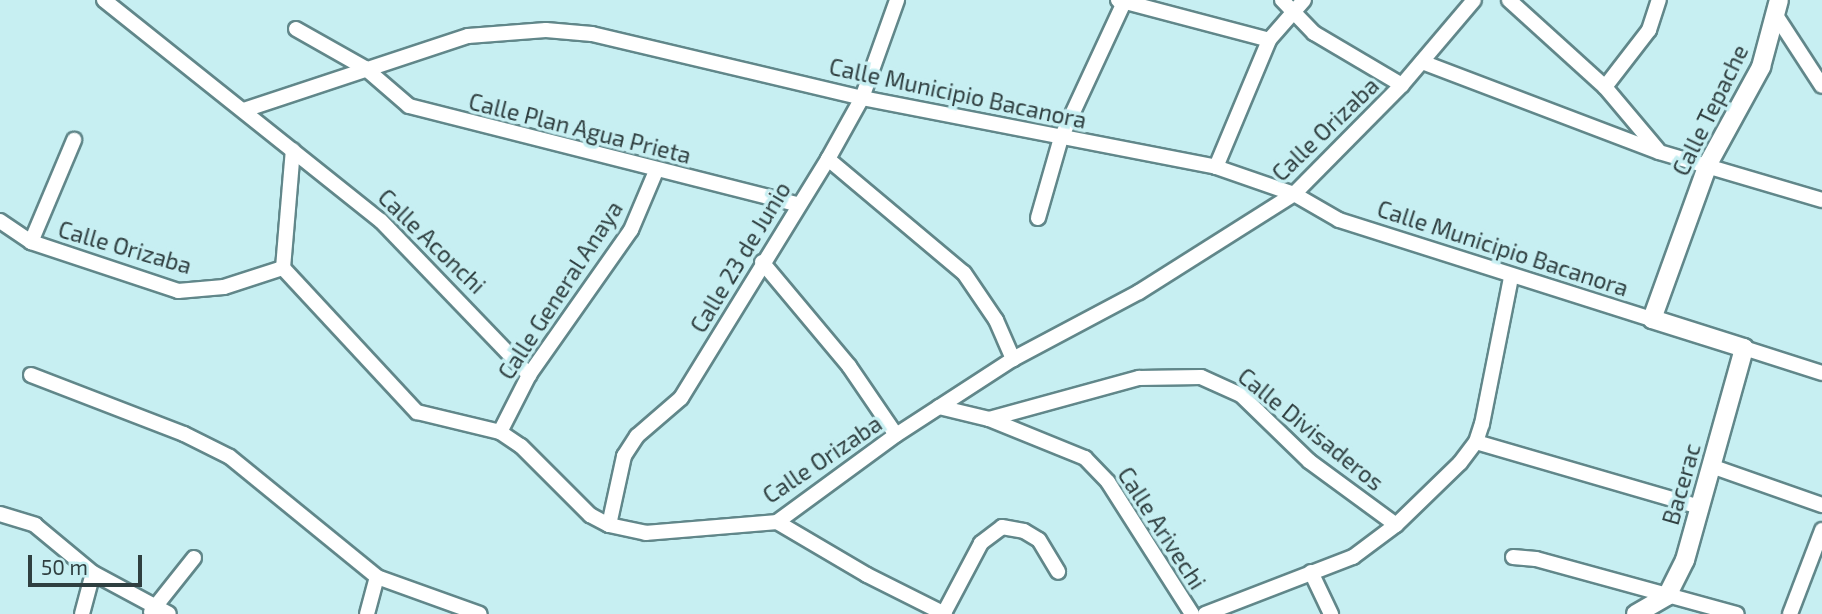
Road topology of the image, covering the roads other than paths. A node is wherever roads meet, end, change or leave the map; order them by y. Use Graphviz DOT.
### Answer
graph roads {
  1 [pos="104,0"];
  2 [pos="897,0"];
  3 [pos="1282,0"];
  4 [pos="1304,0"];
  5 [pos="1475,0"];
  6 [pos="1509,0"];
  7 [pos="1659,0"];
  8 [pos="1121,1"];
  9 [pos="1778,8"];
  10 [pos="1295,15"];
  11 [pos="296,29"];
  12 [pos="1269,40"];
  13 [pos="1422,62"];
  14 [pos="365,68"];
  15 [pos="1402,85"];
  16 [pos="1822,86"];
  17 [pos="1605,87"];
  18 [pos="862,98"];
  19 [pos="244,110"];
  20 [pos="1061,138"];
  21 [pos="74,140"];
  22 [pos="293,150"];
  23 [pos="1659,152"];
  24 [pos="828,159"];
  25 [pos="1708,164"];
  26 [pos="1216,167"];
  27 [pos="656,171"];
  28 [pos="1294,194"];
  29 [pos="1822,200"];
  30 [pos="796,204"];
  31 [pos="1038,218"];
  32 [pos="0,221"];
  33 [pos="31,242"];
  34 [pos="762,262"];
  35 [pos="283,268"];
  36 [pos="1511,277"];
  37 [pos="1652,319"];
  38 [pos="1744,348"];
  39 [pos="1013,359"];
  40 [pos="1822,373"];
  41 [pos="31,375"];
  42 [pos="530,375"];
  43 [pos="939,407"];
  44 [pos="989,419"];
  45 [pos="500,432"];
  46 [pos="896,435"];
  47 [pos="1476,442"];
  48 [pos="1711,466"];
  49 [pos="1822,505"];
  50 [pos="1700,508"];
  51 [pos="0,514"];
  52 [pos="777,522"];
  53 [pos="609,525"];
  54 [pos="1396,525"];
  55 [pos="1822,530"];
  56 [pos="1513,557"];
  57 [pos="194,558"];
  58 [pos="1058,572"];
  59 [pos="1311,572"];
  60 [pos="93,573"];
  61 [pos="377,577"];
  62 [pos="1667,596"];
  63 [pos="153,610"];
  64 [pos="945,613"];
  65 [pos="82,614"];
  66 [pos="169,614"];
  67 [pos="367,614"];
  68 [pos="480,614"];
  69 [pos="1192,614"];
  70 [pos="1205,614"];
  71 [pos="1331,614"];
  72 [pos="1636,614"];
  73 [pos="1737,614"];
  74 [pos="1790,614"];
  1 -- 19 [label="street"];
  2 -- 18 [label="street, Calle 23 de Junio"];
  3 -- 10 [label="street"];
  4 -- 10 [label="street"];
  5 -- 13 [label="street, Calle Orizaba"];
  6 -- 17 [label="street"];
  7 -- 17 [label="street"];
  8 -- 12 [label="street"];
  8 -- 20 [label="street"];
  9 -- 16 [label="street"];
  9 -- 25 [label="street, Calle Tepache"];
  10 -- 12 [label="street"];
  10 -- 15 [label="street"];
  11 -- 14 [label="street, Calle Plan Agua Prieta"];
  12 -- 26 [label="street"];
  13 -- 15 [label="street, Calle Orizaba"];
  13 -- 23 [label="street"];
  14 -- 18 [label="street, Calle Municipio Bacanora"];
  14 -- 19 [label="street, Calle Municipio Bacanora"];
  14 -- 27 [label="street, Calle Plan Agua Prieta"];
  15 -- 28 [label="street, Calle Orizaba"];
  17 -- 23 [label="street"];
  18 -- 20 [label="street, Calle Municipio Bacanora"];
  18 -- 24 [label="street, Calle 23 de Junio"];
  19 -- 22 [label="street"];
  20 -- 26 [label="street, Calle Municipio Bacanora"];
  20 -- 31 [label="street"];
  21 -- 33 [label="street"];
  22 -- 35 [label="street"];
  22 -- 42 [label="street, Calle Aconchi"];
  23 -- 25 [label="street"];
  24 -- 30 [label="street, Calle 23 de Junio"];
  24 -- 39 [label="street"];
  25 -- 29 [label="street"];
  25 -- 37 [label="street, Calle Tepache"];
  26 -- 28 [label="street, Calle Municipio Bacanora"];
  27 -- 30 [label="street, Calle Plan Agua Prieta"];
  27 -- 42 [label="street, Calle General Anaya"];
  28 -- 36 [label="street, Calle Municipio Bacanora"];
  28 -- 39 [label="street, Calle Orizaba"];
  30 -- 34 [label="street, Calle 23 de Junio"];
  32 -- 33 [label="street, Calle Orizaba"];
  33 -- 35 [label="street, Calle Orizaba"];
  34 -- 46 [label="street"];
  34 -- 53 [label="street, Calle 23 de Junio"];
  35 -- 45 [label="street, Calle Orizaba"];
  36 -- 37 [label="street, Calle Municipio Bacanora"];
  36 -- 47 [label="street"];
  37 -- 38 [label="street"];
  38 -- 40 [label="street"];
  38 -- 48 [label="street, Bacerac"];
  39 -- 43 [label="street, Calle Orizaba"];
  41 -- 61 [label="street"];
  42 -- 45 [label="street, Calle General Anaya"];
  43 -- 44 [label="street, Calle Arivechi"];
  43 -- 46 [label="street, Calle Orizaba"];
  44 -- 54 [label="street, Calle Divisaderos"];
  44 -- 69 [label="street, Calle Arivechi"];
  45 -- 53 [label="street, Calle Orizaba"];
  46 -- 52 [label="street, Calle Orizaba"];
  47 -- 50 [label="street"];
  47 -- 54 [label="street"];
  48 -- 49 [label="street"];
  48 -- 50 [label="street, Bacerac"];
  50 -- 62 [label="street, Bacerac"];
  51 -- 60 [label="street"];
  52 -- 53 [label="street, Calle Orizaba"];
  52 -- 64 [label="street"];
  54 -- 59 [label="street"];
  55 -- 74 [label="street"];
  56 -- 62 [label="street"];
  57 -- 63 [label="street"];
  58 -- 64 [label="street"];
  59 -- 70 [label="street"];
  59 -- 71 [label="street"];
  60 -- 63 [label="street"];
  60 -- 65 [label="street"];
  61 -- 67 [label="street"];
  61 -- 68 [label="street"];
  62 -- 72 [label="street"];
  62 -- 73 [label="street"];
  63 -- 66 [label="street"];
}
